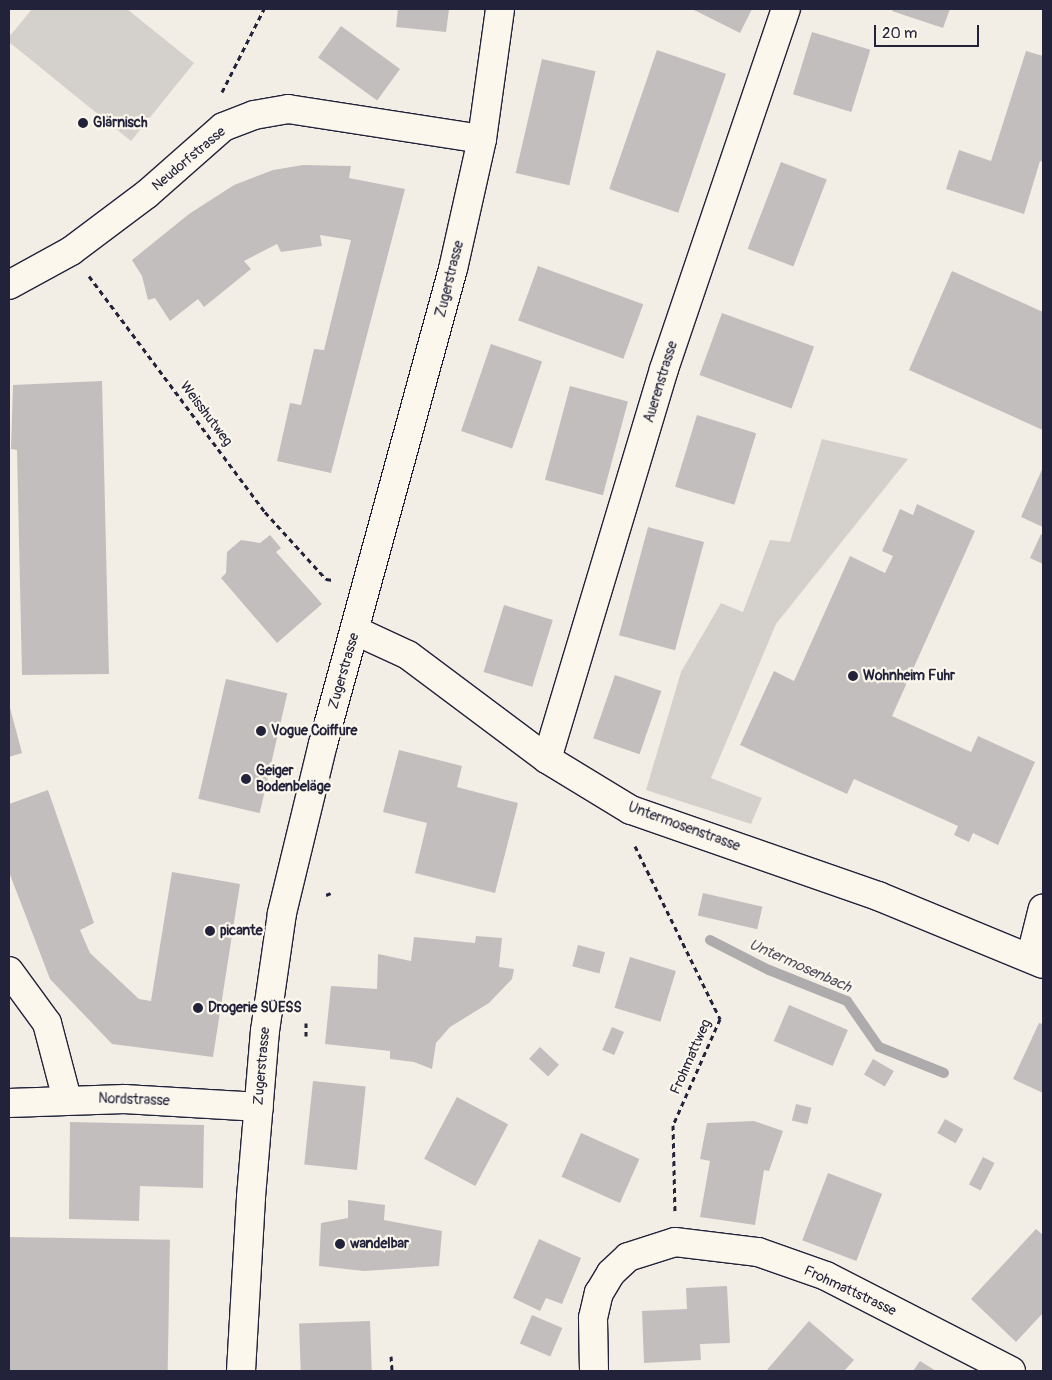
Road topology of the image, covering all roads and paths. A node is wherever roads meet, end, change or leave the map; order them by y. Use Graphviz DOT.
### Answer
graph roads {
  1 [pos="264,9"];
  2 [pos="500,9"];
  3 [pos="786,9"];
  4 [pos="223,127"];
  5 [pos="482,139"];
  6 [pos="71,251"];
  7 [pos="9,285"];
  8 [pos="333,580"];
  9 [pos="356,631"];
  10 [pos="547,759"];
  11 [pos="631,810"];
  12 [pos="331,893"];
  13 [pos="326,895"];
  14 [pos="1043,908"];
  15 [pos="1037,960"];
  16 [pos="9,971"];
  17 [pos="306,1023"];
  18 [pos="306,1036"];
  19 [pos="67,1099"];
  20 [pos="259,1107"];
  21 [pos="10,1109"];
  22 [pos="675,1242"];
  23 [pos="391,1356"];
  24 [pos="241,1371"];
  25 [pos="392,1371"];
  26 [pos="594,1371"];
  27 [pos="1011,1371"];
  1 -- 4 [label="path"];
  2 -- 5 [label="street, Zugerstrasse"];
  3 -- 10 [label="street, Auerenstrasse"];
  4 -- 5 [label="street, Neudorfstrasse"];
  4 -- 6 [label="street, Neudorfstrasse"];
  5 -- 9 [label="street, Zugerstrasse"];
  6 -- 7 [label="street, Neudorfstrasse"];
  6 -- 8 [label="path, Weisshutweg"];
  9 -- 10 [label="street, Untermosenstrasse"];
  9 -- 20 [label="street, Zugerstrasse"];
  10 -- 11 [label="street, Untermosenstrasse"];
  11 -- 15 [label="street, Untermosenstrasse"];
  11 -- 22 [label="path, Frohmattweg"];
  12 -- 13 [label="path"];
  14 -- 15 [label="street"];
  16 -- 19 [label="street"];
  17 -- 18 [label="path"];
  19 -- 20 [label="street, Nordstrasse"];
  19 -- 21 [label="street, Nordstrasse"];
  20 -- 24 [label="street, Zugerstrasse"];
  22 -- 26 [label="street, Frohmattstrasse"];
  22 -- 27 [label="street, Frohmattstrasse"];
  23 -- 25 [label="path"];
}
